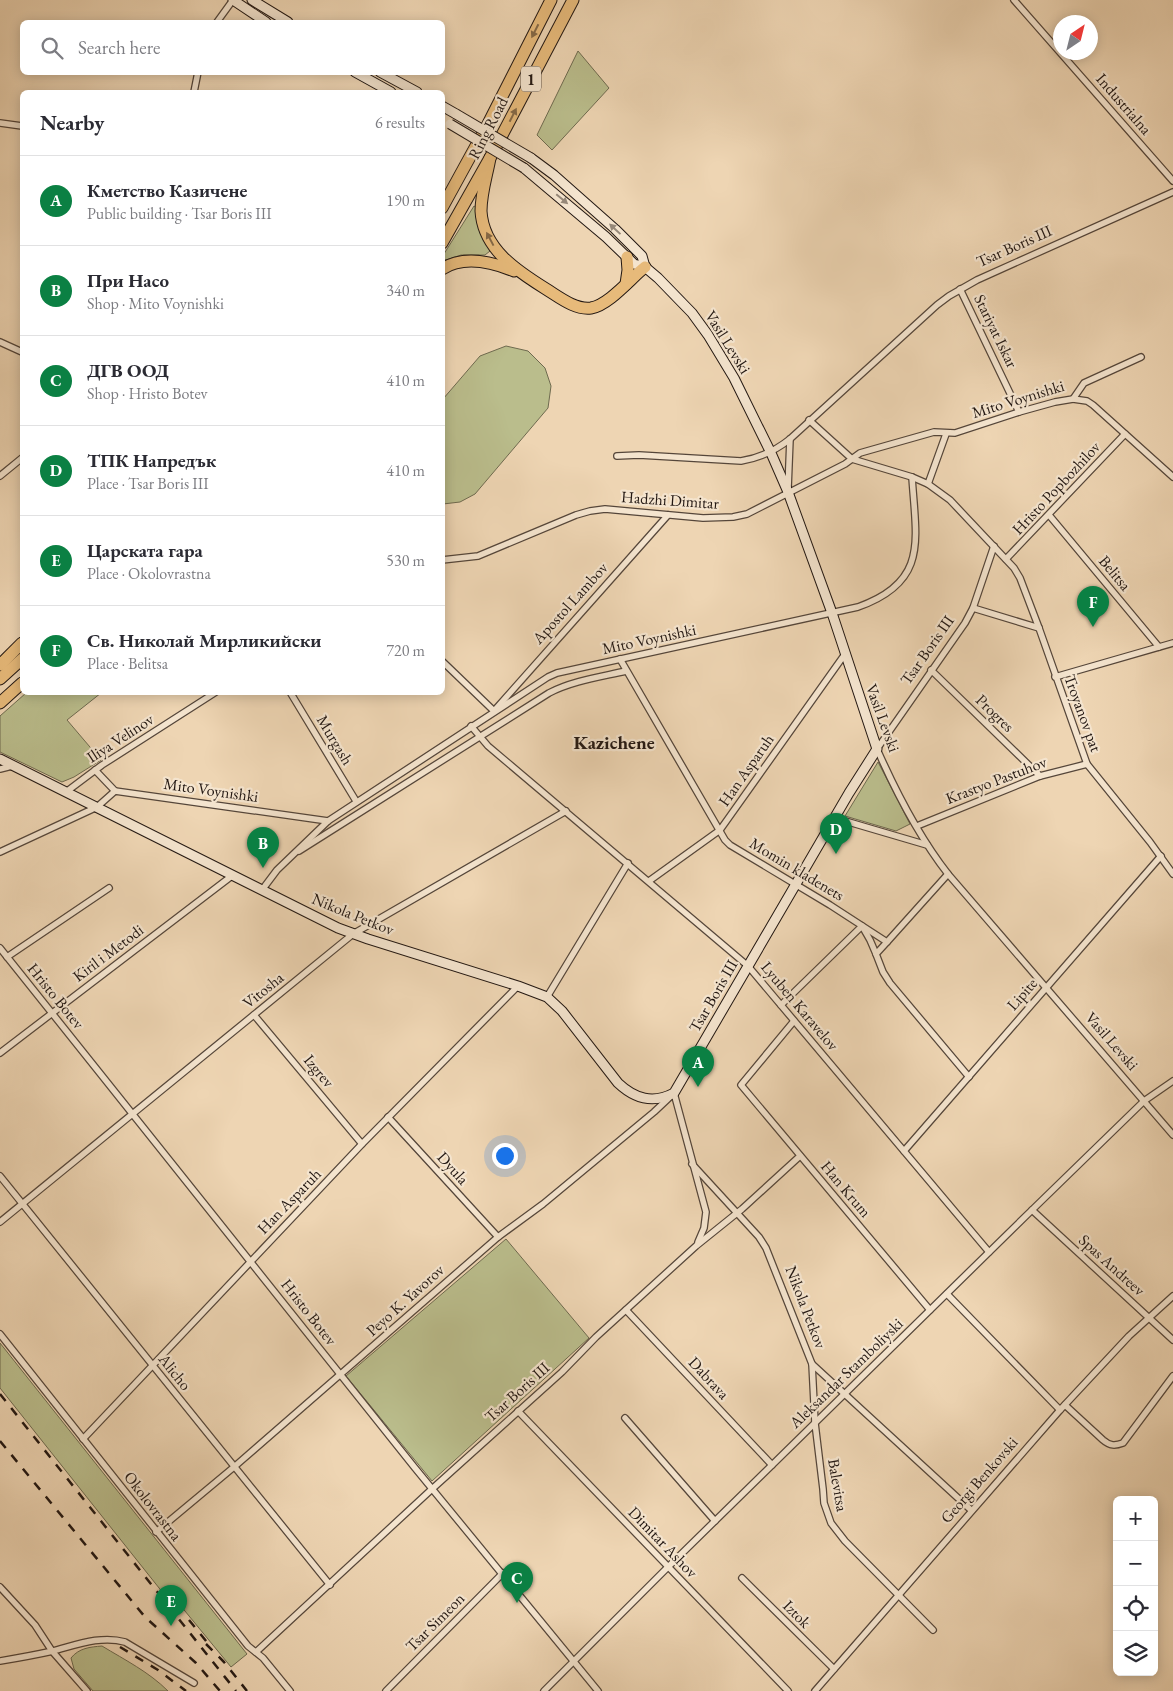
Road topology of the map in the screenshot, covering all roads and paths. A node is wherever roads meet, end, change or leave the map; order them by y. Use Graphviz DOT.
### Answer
graph roads {
  1 [pos="233,0"];
  2 [pos="252,0"];
  3 [pos="551,0"];
  4 [pos="573,0"];
  5 [pos="1014,0"];
  6 [pos="218,20"];
  7 [pos="263,20"];
  8 [pos="285,20"];
  9 [pos="197,75"];
  10 [pos="360,75"];
  11 [pos="386,75"];
  12 [pos="194,90"];
  13 [pos="387,90"];
  14 [pos="413,90"];
  15 [pos="445,108"];
  16 [pos="446,122"];
  17 [pos="0,123"];
  18 [pos="20,126"];
  19 [pos="490,158"];
  20 [pos="1173,181"];
  21 [pos="1173,192"];
  22 [pos="445,202"];
  23 [pos="445,238"];
  24 [pos="627,257"];
  25 [pos="645,266"];
  26 [pos="445,268"];
  27 [pos="522,274"];
  28 [pos="626,284"];
  29 [pos="960,289"];
  30 [pos="0,342"];
  31 [pos="20,351"];
  32 [pos="1141,358"];
  33 [pos="1073,399"];
  34 [pos="1019,412"];
  35 [pos="809,420"];
  36 [pos="946,434"];
  37 [pos="1125,434"];
  38 [pos="790,439"];
  39 [pos="771,453"];
  40 [pos="617,456"];
  41 [pos="852,459"];
  42 [pos="20,460"];
  43 [pos="0,476"];
  44 [pos="912,477"];
  45 [pos="1173,477"];
  46 [pos="928,484"];
  47 [pos="788,492"];
  48 [pos="668,515"];
  49 [pos="1050,515"];
  50 [pos="994,546"];
  51 [pos="1006,559"];
  52 [pos="445,560"];
  53 [pos="973,608"];
  54 [pos="832,613"];
  55 [pos="1039,628"];
  56 [pos="1173,643"];
  57 [pos="20,645"];
  58 [pos="1159,648"];
  59 [pos="845,654"];
  60 [pos="620,659"];
  61 [pos="20,661"];
  62 [pos="0,664"];
  63 [pos="445,664"];
  64 [pos="931,670"];
  65 [pos="626,671"];
  66 [pos="1055,678"];
  67 [pos="0,680"];
  68 [pos="20,685"];
  69 [pos="211,695"];
  70 [pos="292,695"];
  71 [pos="0,704"];
  72 [pos="494,711"];
  73 [pos="471,726"];
  74 [pos="480,738"];
  75 [pos="876,749"];
  76 [pos="0,759"];
  77 [pos="1087,764"];
  78 [pos="14,766"];
  79 [pos="0,769"];
  80 [pos="95,770"];
  81 [pos="1040,776"];
  82 [pos="115,791"];
  83 [pos="66,792"];
  84 [pos="356,802"];
  85 [pos="97,807"];
  86 [pos="566,811"];
  87 [pos="835,818"];
  88 [pos="328,821"];
  89 [pos="917,826"];
  90 [pos="720,830"];
  91 [pos="927,845"];
  92 [pos="0,852"];
  93 [pos="291,856"];
  94 [pos="1161,856"];
  95 [pos="628,863"];
  96 [pos="948,874"];
  97 [pos="1173,874"];
  98 [pos="233,875"];
  99 [pos="649,881"];
  100 [pos="797,884"];
  101 [pos="109,888"];
  102 [pos="262,890"];
  103 [pos="862,926"];
  104 [pos="353,934"];
  105 [pos="887,942"];
  106 [pos="0,948"];
  107 [pos="876,954"];
  108 [pos="7,957"];
  109 [pos="748,966"];
  110 [pos="518,986"];
  111 [pos="1046,987"];
  112 [pos="547,997"];
  113 [pos="781,1005"];
  114 [pos="52,1013"];
  115 [pos="254,1015"];
  116 [pos="794,1021"];
  117 [pos="0,1053"];
  118 [pos="969,1077"];
  119 [pos="1173,1081"];
  120 [pos="674,1092"];
  121 [pos="1144,1101"];
  122 [pos="133,1114"];
  123 [pos="388,1117"];
  124 [pos="1173,1135"];
  125 [pos="362,1144"];
  126 [pos="904,1151"];
  127 [pos="800,1156"];
  128 [pos="692,1164"];
  129 [pos="0,1176"];
  130 [pos="23,1203"];
  131 [pos="1032,1210"];
  132 [pos="737,1212"];
  133 [pos="0,1222"];
  134 [pos="498,1237"];
  135 [pos="696,1246"];
  136 [pos="989,1252"];
  137 [pos="251,1261"];
  138 [pos="947,1294"];
  139 [pos="1173,1296"];
  140 [pos="626,1310"];
  141 [pos="930,1310"];
  142 [pos="1148,1317"];
  143 [pos="0,1334"];
  144 [pos="1173,1340"];
  145 [pos="812,1364"];
  146 [pos="152,1365"];
  147 [pos="340,1374"];
  148 [pos="1173,1376"];
  149 [pos="846,1393"];
  150 [pos="1062,1407"];
  151 [pos="518,1411"];
  152 [pos="625,1418"];
  153 [pos="815,1423"];
  154 [pos="83,1439"];
  155 [pos="772,1465"];
  156 [pos="234,1467"];
  157 [pos="432,1489"];
  158 [pos="971,1510"];
  159 [pos="715,1521"];
  160 [pos="156,1532"];
  161 [pos="668,1567"];
  162 [pos="502,1573"];
  163 [pos="742,1578"];
  164 [pos="330,1585"];
  165 [pos="0,1587"];
  166 [pos="897,1595"];
  167 [pos="933,1630"];
  168 [pos="52,1651"];
  169 [pos="256,1652"];
  170 [pos="574,1661"];
  171 [pos="0,1662"];
  172 [pos="834,1669"];
  173 [pos="194,1683"];
  174 [pos="87,1691"];
  175 [pos="290,1691"];
  176 [pos="386,1691"];
  177 [pos="544,1691"];
  178 [pos="598,1691"];
  179 [pos="788,1691"];
  180 [pos="814,1691"];
  1 -- 6 [label="street"];
  1 -- 7 [label="street"];
  2 -- 8 [label="street"];
  3 -- 22 [label="highway, Ring Road / 1, one-way"];
  19 -- 4 [label="highway, Ring Road / 1, one-way"];
  5 -- 20 [label="street, Industrialna"];
  9 -- 12 [label="street"];
  10 -- 13 [label="street"];
  11 -- 14 [label="street"];
  25 -- 15 [label="street, Vasil Levski, one-way, bridge"];
  16 -- 24 [label="street, Vasil Levski, one-way, bridge"];
  17 -- 18 [label="street"];
  19 -- 23 [label="highway, Ring Road / 1"];
  27 -- 19 [label="highway, one-way"];
  21 -- 29 [label="street, Tsar Boris III"];
  24 -- 25 [label="street, Vasil Levski"];
  24 -- 28 [label="highway"];
  25 -- 28 [label="highway"];
  25 -- 39 [label="street, Vasil Levski"];
  26 -- 27 [label="highway"];
  27 -- 28 [label="highway"];
  29 -- 34 [label="street, Stariyat Iskar"];
  29 -- 35 [label="street, Tsar Boris III"];
  30 -- 31 [label="street"];
  32 -- 33 [label="street, Mito Voynishki"];
  33 -- 34 [label="street, Mito Voynishki"];
  33 -- 37 [label="street"];
  34 -- 36 [label="street, Mito Voynishki"];
  35 -- 38 [label="street, Tsar Boris III"];
  35 -- 41 [label="street"];
  36 -- 41 [label="street, Hadzhi Dimitar"];
  36 -- 46 [label="street"];
  37 -- 45 [label="street"];
  37 -- 49 [label="street, Hristo Popbozhilov"];
  38 -- 39 [label="street, Tsar Boris III"];
  38 -- 47 [label="street"];
  39 -- 40 [label="street, Tsar Boris III"];
  39 -- 47 [label="street, Vasil Levski"];
  41 -- 44 [label="street"];
  41 -- 47 [label="street, Hadzhi Dimitar"];
  42 -- 43 [label="street"];
  44 -- 46 [label="street"];
  44 -- 54 [label="street, Mito Voynishki"];
  46 -- 50 [label="street"];
  47 -- 48 [label="street, Hadzhi Dimitar"];
  47 -- 54 [label="street, Vasil Levski"];
  48 -- 52 [label="street, Hadzhi Dimitar"];
  48 -- 72 [label="street, Apostol Lambov"];
  49 -- 51 [label="street, Hristo Popbozhilov"];
  49 -- 58 [label="street, Belitsa"];
  50 -- 51 [label="street, Troyanov pat"];
  50 -- 53 [label="street, Tsar Boris III"];
  51 -- 55 [label="street, Troyanov pat"];
  53 -- 55 [label="street"];
  53 -- 64 [label="street, Tsar Boris III"];
  54 -- 59 [label="street, Vasil Levski"];
  54 -- 60 [label="street, Mito Voynishki"];
  55 -- 66 [label="street, Troyanov pat"];
  56 -- 58 [label="street"];
  57 -- 62 [label="highway"];
  58 -- 66 [label="street"];
  59 -- 75 [label="street, Vasil Levski"];
  59 -- 90 [label="street, Han Asparuh"];
  60 -- 65 [label="street, Momin kladenets"];
  60 -- 72 [label="street, Mito Voynishki"];
  61 -- 67 [label="highway"];
  63 -- 72 [label="street"];
  64 -- 75 [label="street, Tsar Boris III"];
  64 -- 81 [label="street, Progres"];
  65 -- 74 [label="street, Mito Voynishki"];
  65 -- 90 [label="street, Momin kladenets"];
  66 -- 77 [label="street, Troyanov pat"];
  68 -- 71 [label="highway"];
  69 -- 80 [label="street, Iliya Velinov"];
  70 -- 84 [label="street, Murgash"];
  72 -- 73 [label="street, Mito Voynishki"];
  73 -- 74 [label="street, Lyuben Karavelov"];
  73 -- 84 [label="street, Mito Voynishki"];
  74 -- 86 [label="street, Lyuben Karavelov"];
  74 -- 93 [label="street, Mito Voynishki"];
  75 -- 87 [label="street, Tsar Boris III"];
  75 -- 89 [label="street, Vasil Levski"];
  76 -- 78 [label="street, Nikola Petkov"];
  77 -- 81 [label="street, Krastyo Pastuhov"];
  77 -- 94 [label="street, Troyanov pat"];
  78 -- 79 [label="street"];
  78 -- 83 [label="street, Nikola Petkov"];
  80 -- 82 [label="street"];
  80 -- 83 [label="street, Iliya Velinov"];
  81 -- 89 [label="street, Krastyo Pastuhov"];
  82 -- 85 [label="street"];
  82 -- 88 [label="street, Mito Voynishki"];
  83 -- 85 [label="street, Nikola Petkov"];
  84 -- 88 [label="street, Mito Voynishki"];
  85 -- 92 [label="street"];
  85 -- 98 [label="street, Nikola Petkov"];
  86 -- 95 [label="street, Lyuben Karavelov"];
  86 -- 104 [label="street, Vitosha"];
  87 -- 91 [label="street"];
  87 -- 100 [label="street, Tsar Boris III"];
  88 -- 93 [label="street, Mito Voynishki"];
  89 -- 91 [label="street, Vasil Levski"];
  90 -- 99 [label="street, Han Asparuh"];
  90 -- 100 [label="street, Momin kladenets"];
  91 -- 96 [label="street, Vasil Levski"];
  93 -- 102 [label="street, Mito Voynishki"];
  94 -- 97 [label="street, Troyanov pat"];
  94 -- 111 [label="street, Lipite"];
  95 -- 99 [label="street, Lyuben Karavelov"];
  95 -- 112 [label="street"];
  96 -- 105 [label="street"];
  96 -- 111 [label="street, Vasil Levski"];
  98 -- 102 [label="street, Nikola Petkov"];
  98 -- 114 [label="street, Kiril i Metodi"];
  99 -- 109 [label="street, Lyuben Karavelov"];
  100 -- 103 [label="street, Momin kladenets"];
  100 -- 109 [label="street, Tsar Boris III"];
  101 -- 108 [label="street"];
  102 -- 104 [label="street, Nikola Petkov"];
  103 -- 105 [label="street, Momin kladenets"];
  103 -- 107 [label="street"];
  103 -- 113 [label="street"];
  104 -- 110 [label="street, Nikola Petkov"];
  104 -- 115 [label="street, Vitosha"];
  105 -- 107 [label="street"];
  106 -- 108 [label="street, Hristo Botev"];
  107 -- 118 [label="street"];
  108 -- 114 [label="street, Hristo Botev"];
  109 -- 113 [label="street, Lyuben Karavelov"];
  109 -- 120 [label="street, Tsar Boris III"];
  110 -- 112 [label="street, Nikola Petkov"];
  110 -- 123 [label="street, Han Asparuh"];
  111 -- 118 [label="street, Lipite"];
  111 -- 121 [label="street, Vasil Levski"];
  112 -- 120 [label="street, Nikola Petkov"];
  113 -- 116 [label="street, Lyuben Karavelov"];
  114 -- 117 [label="street, Kiril i Metodi"];
  114 -- 122 [label="street, Hristo Botev"];
  115 -- 122 [label="street, Vitosha"];
  115 -- 125 [label="street, Izgrev"];
  116 -- 126 [label="street, Lyuben Karavelov"];
  116 -- 127 [label="street, Han Krum"];
  118 -- 126 [label="street, Lipite"];
  119 -- 121 [label="street, Aleksandar Stamboliyski"];
  120 -- 128 [label="street"];
  120 -- 134 [label="street, Peyo K. Yavorov"];
  121 -- 124 [label="street, Vasil Levski"];
  121 -- 131 [label="street, Aleksandar Stamboliyski"];
  122 -- 130 [label="street, Vitosha"];
  122 -- 137 [label="street, Hristo Botev"];
  123 -- 125 [label="street, Han Asparuh"];
  123 -- 134 [label="street, Dyula"];
  125 -- 137 [label="street, Han Asparuh"];
  126 -- 136 [label="street, Lyuben Karavelov"];
  127 -- 132 [label="street, Tsar Boris III"];
  127 -- 141 [label="street, Han Krum"];
  128 -- 132 [label="street, Nikola Petkov"];
  128 -- 135 [label="street"];
  129 -- 130 [label="street, Alicho"];
  130 -- 133 [label="street, Vitosha"];
  130 -- 146 [label="street, Alicho"];
  131 -- 136 [label="street, Aleksandar Stamboliyski"];
  131 -- 142 [label="street, Spas Andreev"];
  132 -- 135 [label="street, Tsar Boris III"];
  132 -- 145 [label="street, Nikola Petkov"];
  134 -- 147 [label="street, Peyo K. Yavorov"];
  135 -- 140 [label="street, Tsar Boris III"];
  136 -- 138 [label="street, Aleksandar Stamboliyski"];
  137 -- 146 [label="street, Han Asparuh"];
  137 -- 147 [label="street, Hristo Botev"];
  138 -- 141 [label="street, Aleksandar Stamboliyski"];
  138 -- 150 [label="street"];
  139 -- 142 [label="street, Georgi Benkovski"];
  140 -- 151 [label="street, Tsar Boris III"];
  140 -- 155 [label="street, Dabrava"];
  141 -- 149 [label="street, Aleksandar Stamboliyski"];
  142 -- 144 [label="street, Spas Andreev"];
  142 -- 150 [label="street, Georgi Benkovski"];
  143 -- 154 [label="street, Okolovrastna"];
  145 -- 149 [label="street, Nikola Petkov"];
  145 -- 153 [label="street, Balevitsa"];
  146 -- 154 [label="street, Han Asparuh"];
  146 -- 156 [label="street, Alicho"];
  147 -- 156 [label="street, Peyo K. Yavorov"];
  147 -- 157 [label="street, Hristo Botev"];
  148 -- 150 [label="street"];
  149 -- 153 [label="street, Aleksandar Stamboliyski"];
  149 -- 158 [label="street, Nikola Petkov"];
  150 -- 158 [label="street, Georgi Benkovski"];
  151 -- 157 [label="street, Tsar Boris III"];
  151 -- 161 [label="street, Dimitar Ashov"];
  152 -- 159 [label="street"];
  153 -- 155 [label="street, Aleksandar Stamboliyski"];
  153 -- 166 [label="street, Balevitsa"];
  154 -- 160 [label="street, Okolovrastna"];
  155 -- 159 [label="street, Aleksandar Stamboliyski"];
  156 -- 160 [label="street, Peyo K. Yavorov"];
  156 -- 164 [label="street, Alicho"];
  157 -- 162 [label="street, Hristo Botev"];
  157 -- 164 [label="street, Tsar Boris III"];
  158 -- 166 [label="street, Georgi Benkovski"];
  159 -- 161 [label="street, Aleksandar Stamboliyski"];
  160 -- 169 [label="street, Okolovrastna"];
  161 -- 170 [label="street, Aleksandar Stamboliyski"];
  161 -- 179 [label="street, Dimitar Ashov"];
  162 -- 170 [label="street, Hristo Botev"];
  162 -- 176 [label="street, Tsar Simeon"];
  163 -- 172 [label="street, Iztok"];
  164 -- 169 [label="street, Tsar Boris III"];
  165 -- 168 [label="street"];
  166 -- 167 [label="street, Balevitsa"];
  166 -- 172 [label="street, Georgi Benkovski"];
  168 -- 171 [label="street"];
  168 -- 173 [label="street"];
  168 -- 174 [label="street"];
  169 -- 175 [label="street, Okolovrastna"];
  170 -- 177 [label="street, Aleksandar Stamboliyski"];
  170 -- 178 [label="street, Hristo Botev"];
  172 -- 180 [label="street, Georgi Benkovski"];
}
